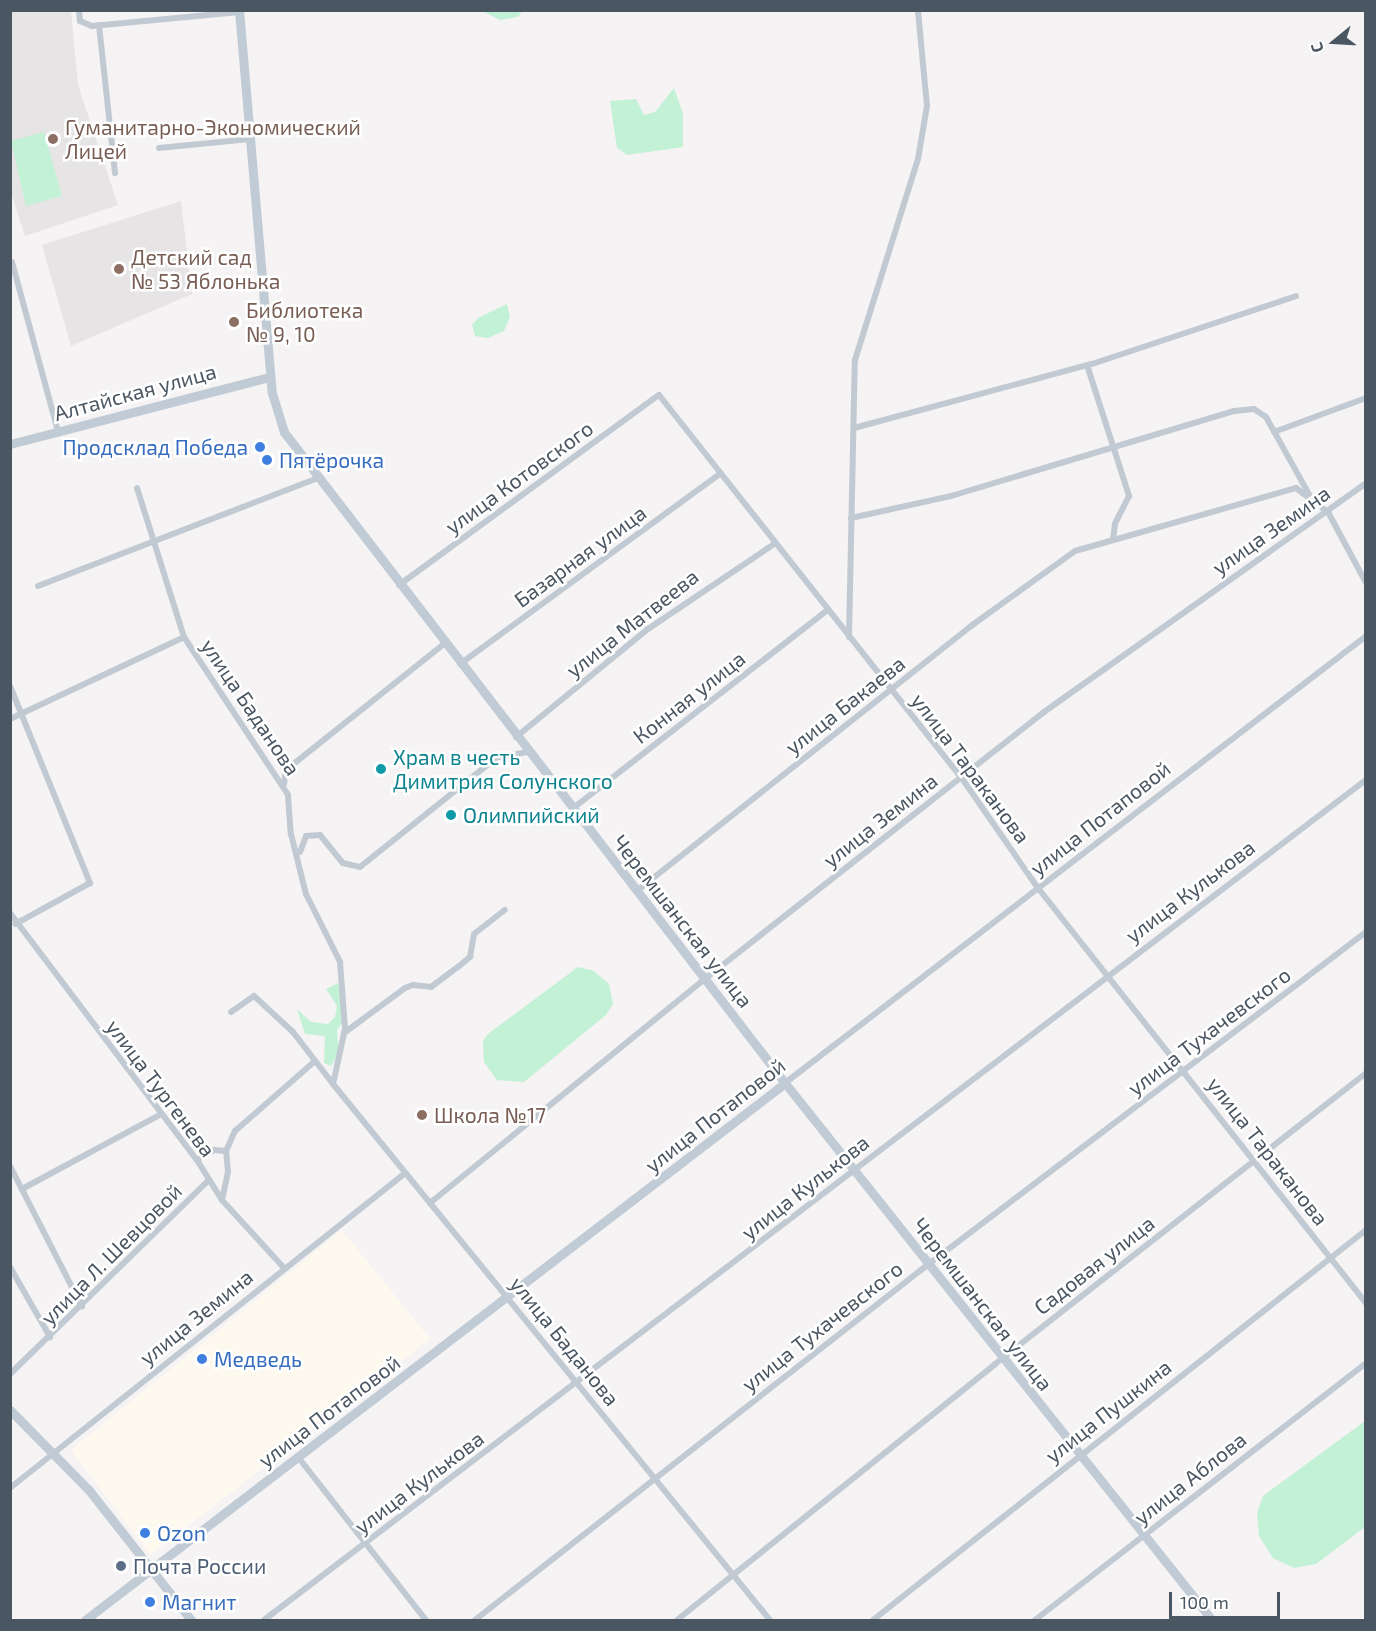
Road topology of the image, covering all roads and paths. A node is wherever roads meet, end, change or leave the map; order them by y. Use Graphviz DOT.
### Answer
graph roads {
  1 [pos="79,10"];
  2 [pos="918,10"];
  3 [pos="239,11"];
  4 [pos="99,25"];
  5 [pos="250,139"];
  6 [pos="159,148"];
  7 [pos="115,172"];
  8 [pos="12,262"];
  9 [pos="1296,296"];
  10 [pos="1087,365"];
  11 [pos="270,377"];
  12 [pos="659,395"];
  13 [pos="1365,399"];
  14 [pos="854,428"];
  15 [pos="58,431"];
  16 [pos="1274,432"];
  17 [pos="10,444"];
  18 [pos="1114,447"];
  19 [pos="720,474"];
  20 [pos="318,478"];
  21 [pos="1365,483"];
  22 [pos="137,488"];
  23 [pos="1312,499"];
  24 [pos="1328,512"];
  25 [pos="851,518"];
  26 [pos="153,539"];
  27 [pos="1113,540"];
  28 [pos="774,543"];
  29 [pos="1365,583"];
  30 [pos="399,585"];
  31 [pos="38,586"];
  32 [pos="826,610"];
  33 [pos="1365,636"];
  34 [pos="184,637"];
  35 [pos="849,637"];
  36 [pos="444,644"];
  37 [pos="460,664"];
  38 [pos="10,686"];
  39 [pos="891,689"];
  40 [pos="22,715"];
  41 [pos="10,719"];
  42 [pos="516,736"];
  43 [pos="527,752"];
  44 [pos="961,777"];
  45 [pos="1365,780"];
  46 [pos="284,784"];
  47 [pos="572,809"];
  48 [pos="300,862"];
  49 [pos="1038,888"];
  50 [pos="638,890"];
  51 [pos="505,910"];
  52 [pos="10,913"];
  53 [pos="15,924"];
  54 [pos="1365,932"];
  55 [pos="1109,973"];
  56 [pos="706,978"];
  57 [pos="231,1012"];
  58 [pos="344,1033"];
  59 [pos="315,1061"];
  60 [pos="1185,1071"];
  61 [pos="1365,1073"];
  62 [pos="785,1083"];
  63 [pos="333,1084"];
  64 [pos="161,1114"];
  65 [pos="226,1151"];
  66 [pos="197,1160"];
  67 [pos="1255,1160"];
  68 [pos="10,1166"];
  69 [pos="854,1170"];
  70 [pos="404,1174"];
  71 [pos="208,1181"];
  72 [pos="22,1189"];
  73 [pos="222,1200"];
  74 [pos="430,1203"];
  75 [pos="1365,1230"];
  76 [pos="1330,1257"];
  77 [pos="929,1264"];
  78 [pos="10,1268"];
  79 [pos="284,1268"];
  80 [pos="508,1297"];
  81 [pos="1365,1303"];
  82 [pos="82,1307"];
  83 [pos="50,1337"];
  84 [pos="1002,1358"];
  85 [pos="1365,1362"];
  86 [pos="10,1374"];
  87 [pos="577,1384"];
  88 [pos="10,1410"];
  89 [pos="56,1453"];
  90 [pos="1080,1454"];
  91 [pos="298,1457"];
  92 [pos="655,1476"];
  93 [pos="10,1488"];
  94 [pos="1144,1535"];
  95 [pos="364,1543"];
  96 [pos="150,1569"];
  97 [pos="734,1576"];
  98 [pos="85,1620"];
  99 [pos="191,1620"];
  100 [pos="264,1620"];
  101 [pos="426,1620"];
  102 [pos="475,1620"];
  103 [pos="677,1620"];
  104 [pos="770,1620"];
  105 [pos="873,1620"];
  106 [pos="1035,1620"];
  107 [pos="1212,1620"];
  1 -- 4 [label="street"];
  2 -- 14 [label="street"];
  3 -- 4 [label="street"];
  3 -- 5 [label="main road, Черемшанская улица"];
  4 -- 7 [label="street"];
  5 -- 6 [label="street"];
  5 -- 11 [label="main road, Черемшанская улица"];
  8 -- 15 [label="street"];
  9 -- 10 [label="street"];
  10 -- 14 [label="street"];
  10 -- 18 [label="street"];
  11 -- 15 [label="main road, Алтайская улица"];
  11 -- 20 [label="main road, Черемшанская улица"];
  12 -- 19 [label="street, улица Тараканова"];
  12 -- 30 [label="street, улица Котовского"];
  13 -- 16 [label="street"];
  14 -- 25 [label="street"];
  15 -- 17 [label="main road, Алтайская улица"];
  16 -- 18 [label="street"];
  16 -- 23 [label="street"];
  18 -- 25 [label="street"];
  18 -- 27 [label="street"];
  19 -- 28 [label="street, улица Тараканова"];
  19 -- 37 [label="street, Базарная улица"];
  20 -- 26 [label="street"];
  20 -- 30 [label="main road, Черемшанская улица"];
  21 -- 24 [label="street, улица Земина"];
  22 -- 26 [label="street, улица Баданова"];
  23 -- 24 [label="street"];
  23 -- 27 [label="street"];
  24 -- 29 [label="street"];
  24 -- 44 [label="street, улица Земина"];
  25 -- 35 [label="street"];
  26 -- 31 [label="street"];
  26 -- 34 [label="street, улица Баданова"];
  27 -- 39 [label="street, улица Бакаева"];
  28 -- 32 [label="street, улица Тараканова"];
  28 -- 42 [label="street, улица Матвеева"];
  30 -- 36 [label="main road, Черемшанская улица"];
  32 -- 35 [label="street, улица Тараканова"];
  32 -- 47 [label="street, Конная улица"];
  33 -- 49 [label="street, улица Потаповой"];
  34 -- 40 [label="street"];
  34 -- 46 [label="street, улица Баданова"];
  35 -- 39 [label="street, улица Тараканова"];
  36 -- 37 [label="main road, Черемшанская улица"];
  36 -- 46 [label="street"];
  37 -- 42 [label="main road, Черемшанская улица"];
  38 -- 40 [label="street"];
  39 -- 44 [label="street, улица Тараканова"];
  39 -- 50 [label="street, улица Бакаева"];
  40 -- 41 [label="street"];
  40 -- 53 [label="street"];
  42 -- 43 [label="main road, Черемшанская улица"];
  43 -- 47 [label="main road, Черемшанская улица"];
  43 -- 48 [label="street"];
  44 -- 49 [label="street, улица Тараканова"];
  44 -- 56 [label="street, улица Земина"];
  45 -- 55 [label="street, улица Кулькова"];
  46 -- 48 [label="street, улица Баданова"];
  47 -- 50 [label="main road, Черемшанская улица"];
  48 -- 58 [label="street, улица Баданова"];
  49 -- 55 [label="street, улица Тараканова"];
  49 -- 62 [label="street, улица Потаповой"];
  50 -- 56 [label="main road, Черемшанская улица"];
  51 -- 58 [label="street"];
  52 -- 53 [label="street, улица Тургенева"];
  53 -- 64 [label="street, улица Тургенева"];
  54 -- 60 [label="street, улица Тухачевского"];
  55 -- 60 [label="street, улица Тараканова"];
  55 -- 69 [label="street, улица Кулькова"];
  56 -- 62 [label="main road, Черемшанская улица"];
  56 -- 74 [label="street, улица Земина"];
  57 -- 59 [label="street, улица Баданова"];
  58 -- 63 [label="street, улица Баданова"];
  59 -- 63 [label="street, улица Баданова"];
  59 -- 65 [label="street"];
  60 -- 67 [label="street, улица Тараканова"];
  60 -- 77 [label="street, улица Тухачевского"];
  61 -- 67 [label="street, Садовая улица"];
  62 -- 69 [label="main road, Черемшанская улица"];
  62 -- 80 [label="main road, улица Потаповой"];
  63 -- 70 [label="street, улица Баданова"];
  64 -- 66 [label="street, улица Тургенева"];
  64 -- 72 [label="street"];
  65 -- 66 [label="street"];
  65 -- 73 [label="street"];
  66 -- 71 [label="street, улица Тургенева"];
  67 -- 76 [label="street, улица Тараканова"];
  67 -- 84 [label="street, Садовая улица"];
  68 -- 72 [label="street"];
  69 -- 77 [label="main road, Черемшанская улица"];
  69 -- 87 [label="street, улица Кулькова"];
  70 -- 74 [label="street, улица Баданова"];
  70 -- 79 [label="street, улица Земина"];
  71 -- 73 [label="street, улица Тургенева"];
  71 -- 82 [label="street, улица Л. Шевцовой"];
  72 -- 82 [label="street"];
  73 -- 79 [label="street, улица Тургенева"];
  74 -- 80 [label="street, улица Баданова"];
  75 -- 76 [label="street, улица Пушкина"];
  76 -- 81 [label="street, улица Тараканова"];
  76 -- 90 [label="street, улица Пушкина"];
  77 -- 84 [label="main road, Черемшанская улица"];
  77 -- 92 [label="street, улица Тухачевского"];
  78 -- 83 [label="street"];
  79 -- 89 [label="street, улица Земина"];
  80 -- 87 [label="street, улица Баданова"];
  80 -- 91 [label="main road, улица Потаповой"];
  82 -- 83 [label="street, улица Л. Шевцовой"];
  83 -- 86 [label="street, улица Л. Шевцовой"];
  84 -- 90 [label="main road, Черемшанская улица"];
  84 -- 97 [label="street, Садовая улица"];
  85 -- 94 [label="street, улица Аблова"];
  87 -- 92 [label="street, улица Баданова"];
  87 -- 95 [label="street, улица Кулькова"];
  88 -- 89 [label="main road"];
  89 -- 93 [label="street, улица Земина"];
  89 -- 96 [label="main road"];
  90 -- 94 [label="main road, Черемшанская улица"];
  90 -- 105 [label="street, улица Пушкина"];
  91 -- 95 [label="street"];
  91 -- 96 [label="main road, улица Потаповой"];
  92 -- 97 [label="street, улица Баданова"];
  92 -- 102 [label="street, улица Тухачевского"];
  94 -- 106 [label="street, улица Аблова"];
  94 -- 107 [label="main road, Черемшанская улица"];
  95 -- 100 [label="street, улица Кулькова"];
  95 -- 101 [label="street"];
  96 -- 98 [label="main road, улица Потаповой"];
  96 -- 99 [label="main road"];
  97 -- 103 [label="street, Садовая улица"];
  97 -- 104 [label="street, улица Баданова"];
}
